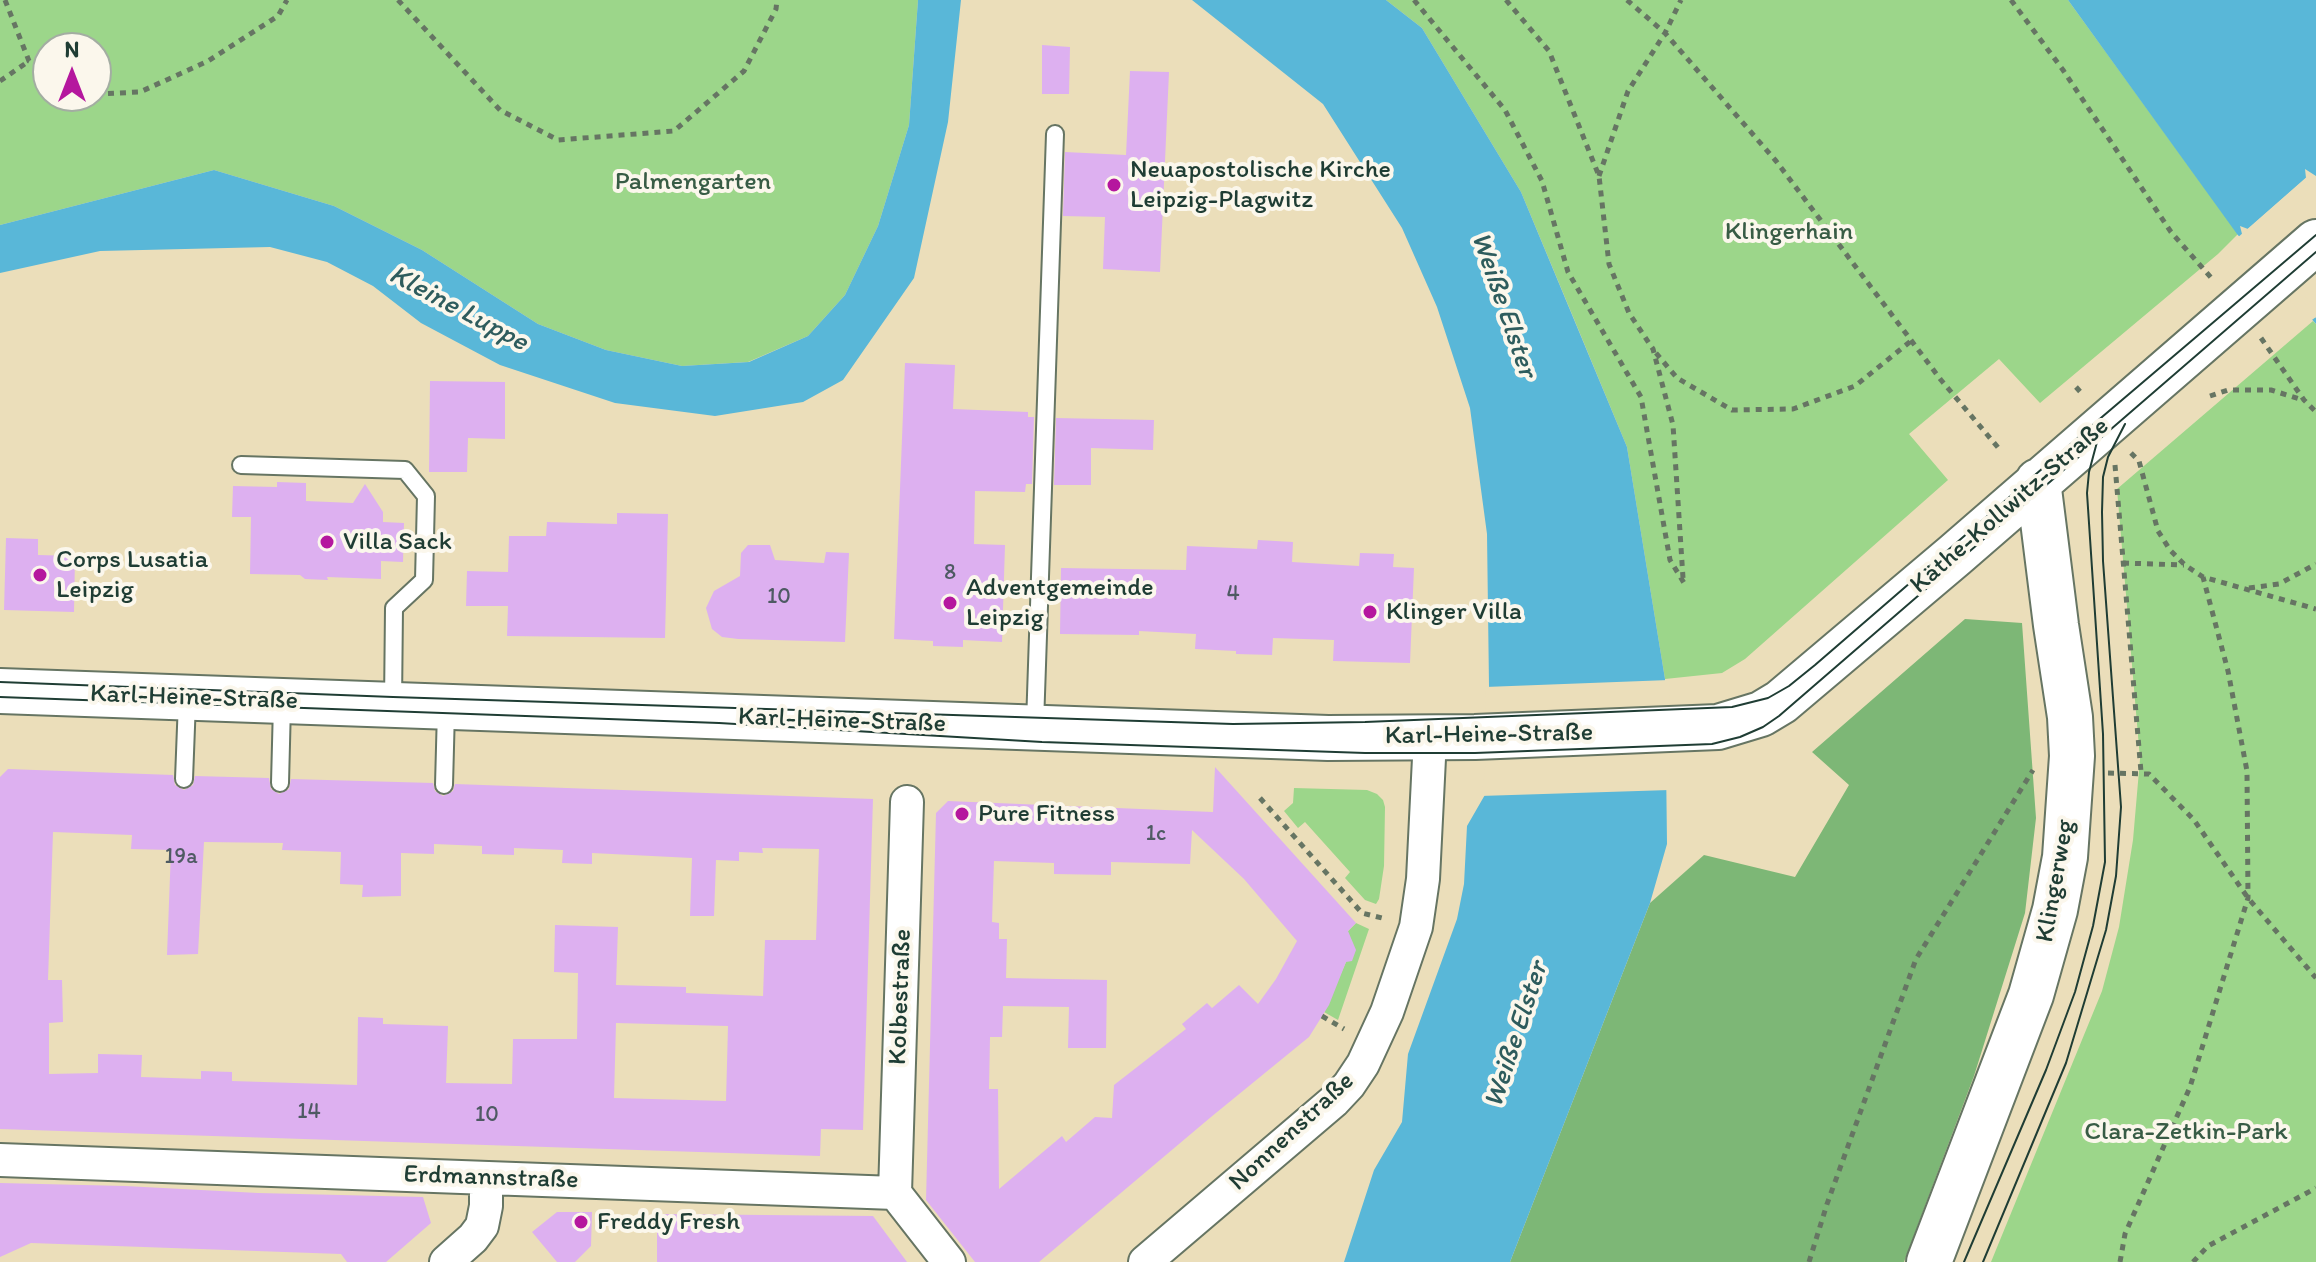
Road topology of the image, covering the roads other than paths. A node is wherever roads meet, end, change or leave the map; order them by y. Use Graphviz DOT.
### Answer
graph roads {
  1 [pos="1055,134"];
  2 [pos="2316,242"];
  3 [pos="241,465"];
  4 [pos="2038,481"];
  5 [pos="0,691"];
  6 [pos="187,698"];
  7 [pos="282,701"];
  8 [pos="393,705"];
  9 [pos="446,707"];
  10 [pos="1035,727"];
  11 [pos="1683,730"];
  12 [pos="1430,738"];
  13 [pos="184,779"];
  14 [pos="280,783"];
  15 [pos="444,785"];
  16 [pos="907,802"];
  17 [pos="0,1160"];
  18 [pos="486,1178"];
  19 [pos="895,1193"];
  20 [pos="446,1262"];
  21 [pos="949,1262"];
  22 [pos="1145,1262"];
  23 [pos="1929,1262"];
  1 -- 10 [label="lane"];
  2 -- 4 [label="main road, Käthe-Kollwitz-Straße"];
  3 -- 8 [label="lane"];
  4 -- 11 [label="main road, Käthe-Kollwitz-Straße"];
  4 -- 23 [label="main road, Klingerweg"];
  5 -- 6 [label="main road, Karl-Heine-Straße"];
  6 -- 7 [label="main road, Karl-Heine-Straße"];
  6 -- 13 [label="lane"];
  7 -- 8 [label="main road, Karl-Heine-Straße"];
  7 -- 14 [label="lane"];
  8 -- 9 [label="main road, Karl-Heine-Straße"];
  9 -- 10 [label="main road, Karl-Heine-Straße"];
  9 -- 15 [label="lane"];
  10 -- 12 [label="main road, Karl-Heine-Straße"];
  11 -- 12 [label="main road, Karl-Heine-Straße"];
  12 -- 22 [label="street, Nonnenstraße"];
  16 -- 19 [label="street, Kolbestraße"];
  17 -- 18 [label="street, Erdmannstraße"];
  18 -- 19 [label="street, Erdmannstraße"];
  18 -- 20 [label="street"];
  19 -- 21 [label="street"];
}
